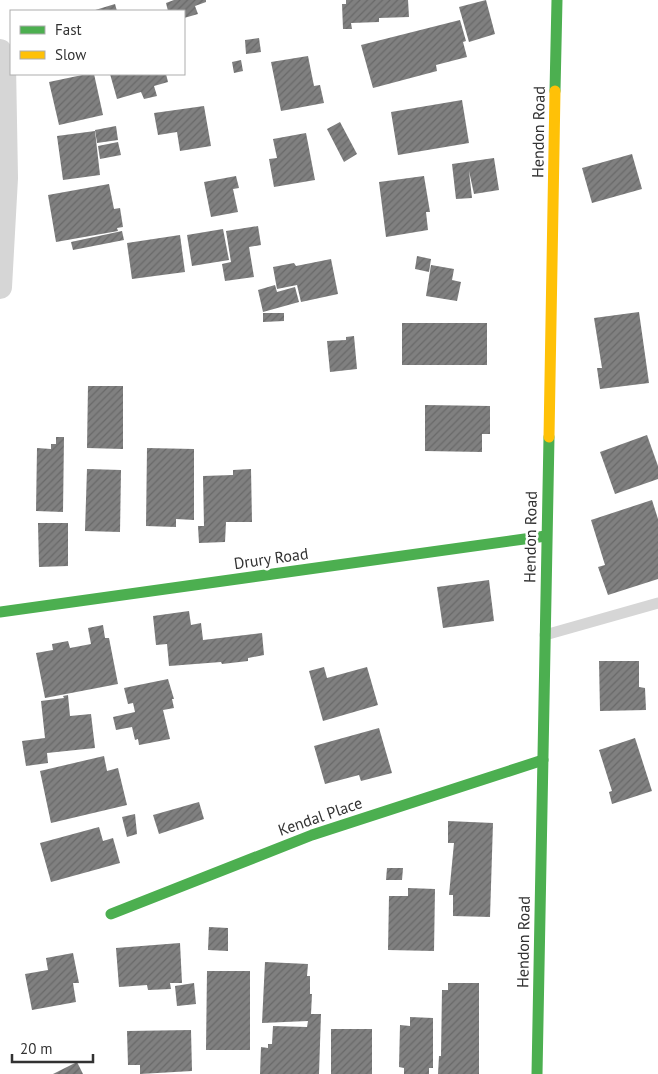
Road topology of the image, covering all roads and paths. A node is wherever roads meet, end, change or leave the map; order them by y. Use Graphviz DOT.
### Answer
graph roads {
  1 [pos="557,0"];
  2 [pos="0,51"];
  3 [pos="0,287"];
  4 [pos="546,536"];
  5 [pos="658,603"];
  6 [pos="0,612"];
  7 [pos="545,635"];
  8 [pos="543,760"];
  9 [pos="111,914"];
  10 [pos="537,1074"];
  1 -- 4 [label="street, Hendon Road"];
  2 -- 3 [label="street"];
  4 -- 6 [label="street, Drury Road"];
  4 -- 7 [label="street, Hendon Road"];
  5 -- 7 [label="lane"];
  7 -- 8 [label="street, Hendon Road"];
  8 -- 9 [label="street, Kendal Place"];
  8 -- 10 [label="street, Hendon Road"];
}
